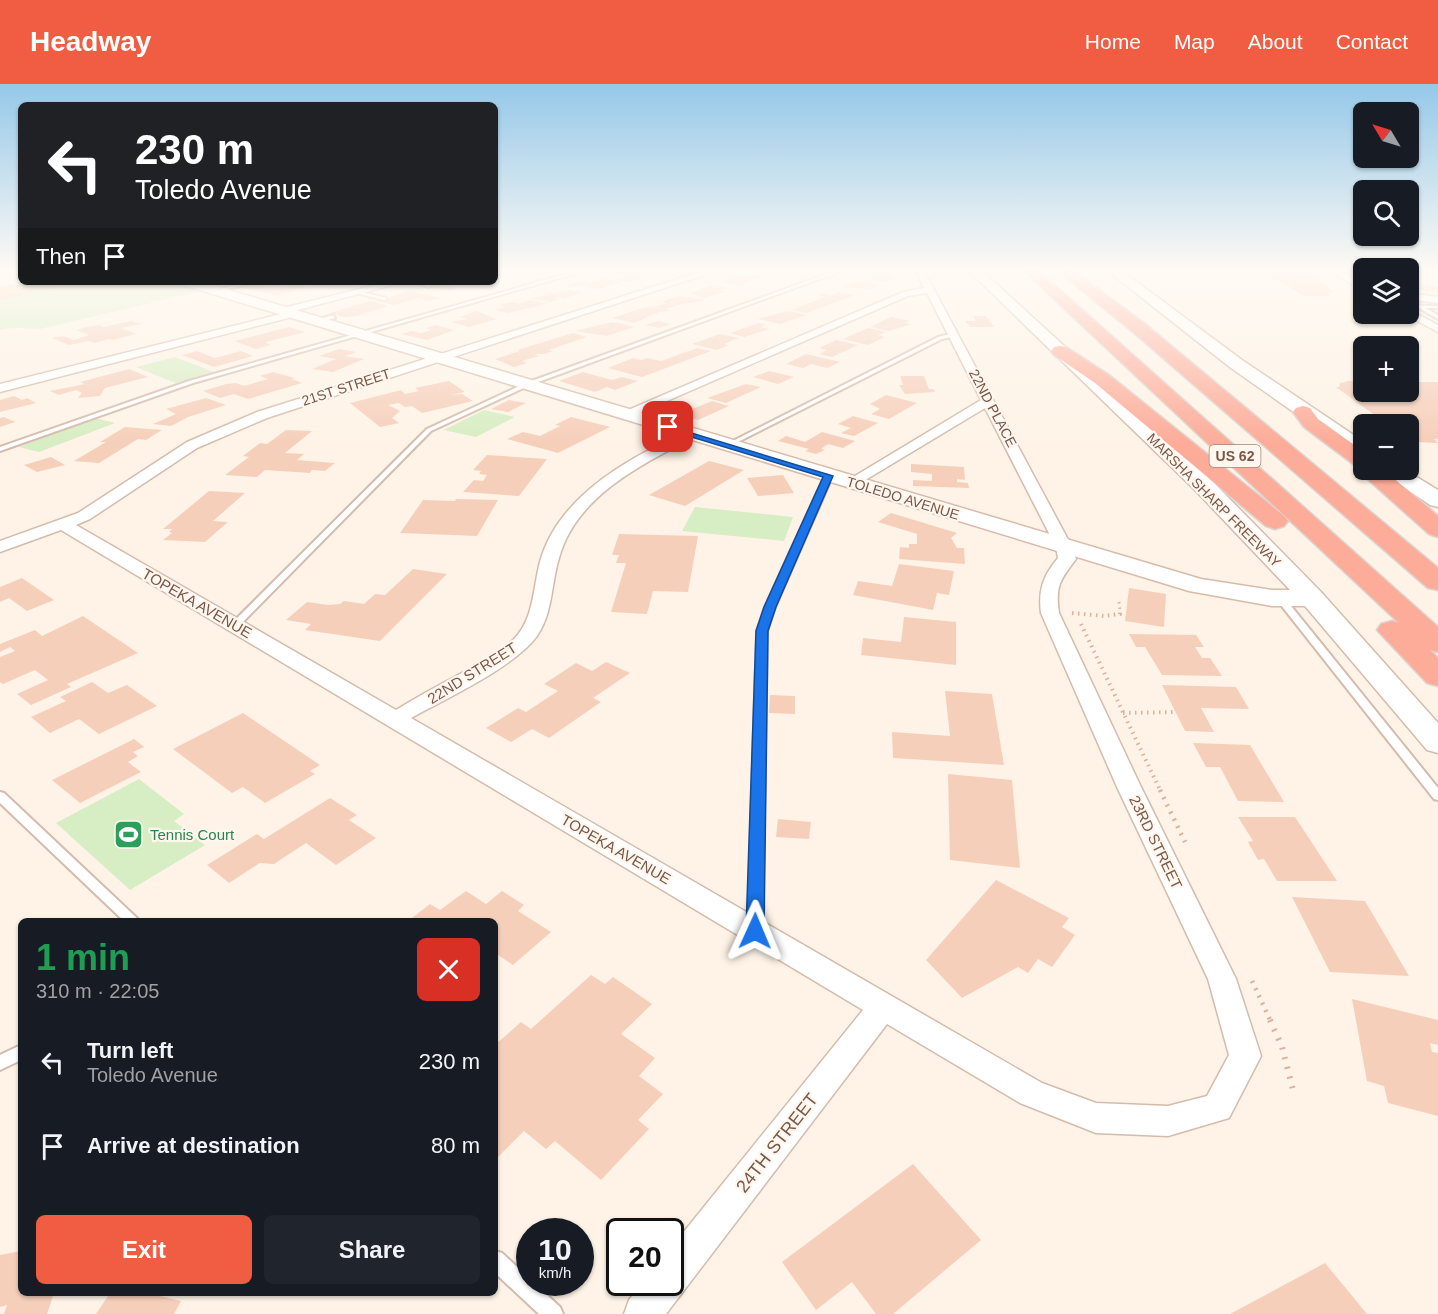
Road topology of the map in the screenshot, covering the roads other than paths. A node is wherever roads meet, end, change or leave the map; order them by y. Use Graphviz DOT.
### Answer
graph roads {
  1 [pos="226,328"];
  2 [pos="347,328"];
  3 [pos="380,328"];
  4 [pos="535,328"];
  5 [pos="681,328"];
  6 [pos="825,328"];
  7 [pos="950,328"];
  8 [pos="1036,328"];
  9 [pos="1094,328"];
  10 [pos="1139,328"];
  11 [pos="1186,328"];
  12 [pos="360,334"];
  13 [pos="954,335"];
  14 [pos="1060,351"];
  15 [pos="439,358"];
  16 [pos="528,384"];
  17 [pos="0,388"];
  18 [pos="989,400"];
  19 [pos="1303,412"];
  20 [pos="625,414"];
  21 [pos="690,434"];
  22 [pos="1353,444"];
  23 [pos="728,445"];
  24 [pos="0,448"];
  25 [pos="1353,455"];
  26 [pos="829,476"];
  27 [pos="1382,480"];
  28 [pos="1407,480"];
  29 [pos="852,483"];
  30 [pos="1438,500"];
  31 [pos="63,524"];
  32 [pos="1438,530"];
  33 [pos="0,547"];
  34 [pos="1065,547"];
  35 [pos="1438,582"];
  36 [pos="1280,598"];
  37 [pos="1312,598"];
  38 [pos="234,625"];
  39 [pos="1438,643"];
  40 [pos="1438,676"];
  41 [pos="395,719"];
  42 [pos="1438,743"];
  43 [pos="0,796"];
  44 [pos="1438,796"];
  45 [pos="130,918"];
  46 [pos="755,931"];
  47 [pos="884,1006"];
  48 [pos="18,1054"];
  49 [pos="0,1063"];
  50 [pos="1185,1116"];
  51 [pos="684,1261"];
  52 [pos="498,1263"];
  53 [pos="656,1296"];
  54 [pos="553,1314"];
  55 [pos="643,1314"];
  1 -- 17 [label="street"];
  2 -- 12 [label="main road, TOLEDO AVENUE"];
  3 -- 12 [label="lane"];
  4 -- 15 [label="street, 21ST STREET"];
  5 -- 16 [label="lane"];
  6 -- 20 [label="street"];
  7 -- 13 [label="street, 22ND PLACE"];
  8 -- 14 [label="main road, MARSHA SHARP FREEWAY"];
  9 -- 39 [label="highway, US 62"];
  10 -- 35 [label="highway, US 62"];
  11 -- 19 [label="main road"];
  12 -- 15 [label="main road, TOLEDO AVENUE"];
  12 -- 24 [label="lane"];
  13 -- 18 [label="street, 22ND PLACE"];
  13 -- 23 [label="lane"];
  14 -- 37 [label="main road, MARSHA SHARP FREEWAY"];
  14 -- 40 [label="highway"];
  15 -- 16 [label="main road, TOLEDO AVENUE"];
  15 -- 31 [label="street, 21ST STREET"];
  16 -- 20 [label="main road, TOLEDO AVENUE"];
  16 -- 38 [label="lane"];
  18 -- 29 [label="street"];
  18 -- 34 [label="street, 22ND PLACE"];
  19 -- 22 [label="main road"];
  19 -- 25 [label="highway"];
  20 -- 21 [label="main road, TOLEDO AVENUE"];
  21 -- 23 [label="main road, TOLEDO AVENUE"];
  21 -- 41 [label="street, 22ND STREET"];
  23 -- 26 [label="main road, TOLEDO AVENUE"];
  26 -- 29 [label="main road, TOLEDO AVENUE"];
  26 -- 46 [label="lane"];
  27 -- 32 [label="highway"];
  28 -- 30 [label="main road"];
  29 -- 34 [label="main road, TOLEDO AVENUE"];
  31 -- 33 [label="street, 21ST STREET"];
  31 -- 38 [label="street, TOPEKA AVENUE"];
  34 -- 36 [label="main road, TOLEDO AVENUE"];
  34 -- 50 [label="street, 23RD STREET"];
  36 -- 37 [label="main road, TOLEDO AVENUE"];
  36 -- 44 [label="lane"];
  37 -- 42 [label="main road, MARSHA SHARP FREEWAY"];
  38 -- 41 [label="street, TOPEKA AVENUE"];
  41 -- 46 [label="street, TOPEKA AVENUE"];
  43 -- 45 [label="lane"];
  46 -- 47 [label="street, TOPEKA AVENUE"];
  47 -- 50 [label="street, TOPEKA AVENUE"];
  47 -- 51 [label="street, 24TH STREET"];
  48 -- 49 [label="lane"];
  52 -- 54 [label="lane"];
  53 -- 55 [label="street"];
}
